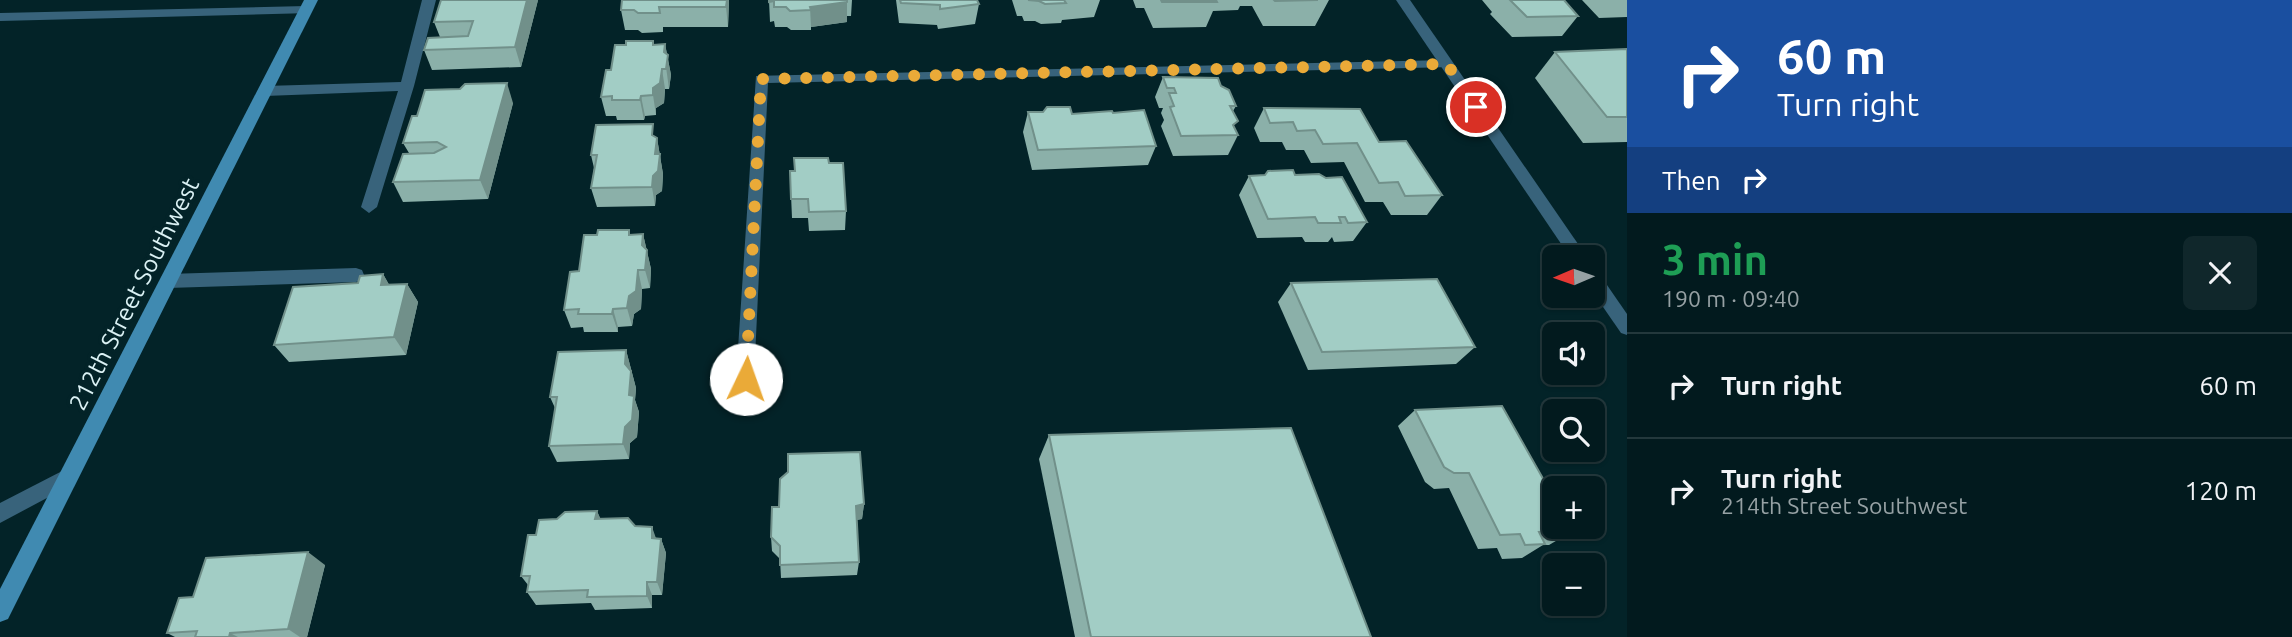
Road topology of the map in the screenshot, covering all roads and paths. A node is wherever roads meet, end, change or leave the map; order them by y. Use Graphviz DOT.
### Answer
graph roads {
  1 [pos="429,0"];
  2 [pos="1403,0"];
  3 [pos="308,5"];
  4 [pos="0,17"];
  5 [pos="1447,64"];
  6 [pos="407,86"];
  7 [pos="265,91"];
  8 [pos="369,207"];
  9 [pos="1571,245"];
  10 [pos="356,275"];
  11 [pos="168,281"];
  12 [pos="1605,296"];
  13 [pos="1627,328"];
  14 [pos="746,379"];
  15 [pos="68,477"];
  16 [pos="0,514"];
  17 [pos="0,611"];
  1 -- 6 [label="street"];
  2 -- 5 [label="street"];
  3 -- 4 [label="street"];
  3 -- 7 [label="main road, 212th Street Southwest"];
  5 -- 9 [label="street"];
  5 -- 14 [label="street"];
  6 -- 7 [label="street"];
  6 -- 8 [label="street"];
  7 -- 11 [label="main road, 212th Street Southwest"];
  10 -- 11 [label="street"];
  11 -- 15 [label="main road, 212th Street Southwest"];
  12 -- 13 [label="street"];
  15 -- 16 [label="street"];
  15 -- 17 [label="main road, 212th Street Southwest"];
}
